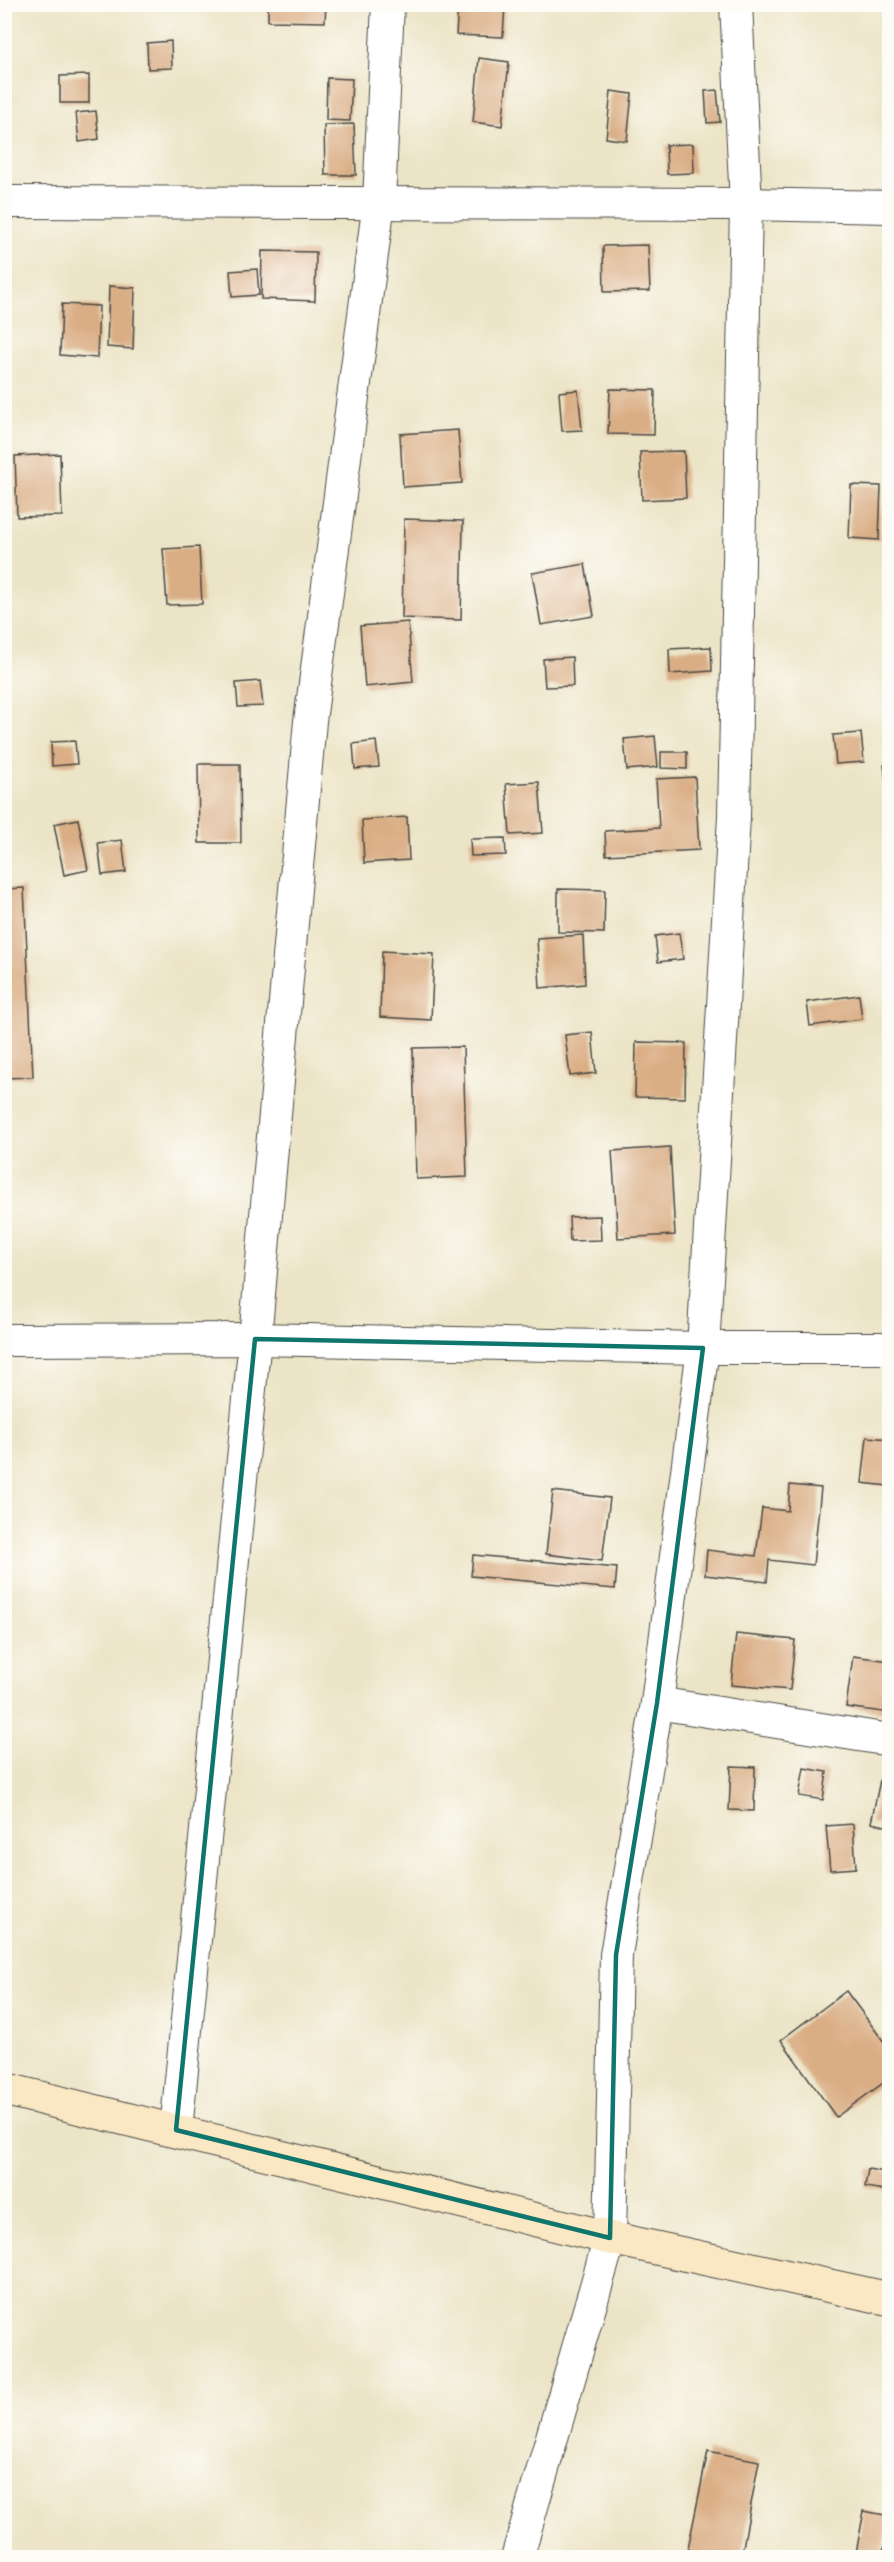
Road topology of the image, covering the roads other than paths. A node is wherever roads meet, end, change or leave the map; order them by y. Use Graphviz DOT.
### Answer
graph roads {
  1 [pos="388,4"];
  2 [pos="736,4"];
  3 [pos="4,202"];
  4 [pos="380,202"];
  5 [pos="746,204"];
  6 [pos="890,207"];
  7 [pos="255,1339"];
  8 [pos="4,1340"];
  9 [pos="703,1348"];
  10 [pos="890,1348"];
  11 [pos="657,1703"];
  12 [pos="890,1740"];
  13 [pos="4,2089"];
  14 [pos="176,2130"];
  15 [pos="610,2238"];
  16 [pos="890,2299"];
  17 [pos="517,2558"];
  1 -- 4 [label="street"];
  2 -- 5 [label="street"];
  3 -- 4 [label="street"];
  4 -- 5 [label="street"];
  4 -- 7 [label="street"];
  5 -- 6 [label="street"];
  5 -- 9 [label="street"];
  7 -- 8 [label="street"];
  7 -- 9 [label="street"];
  7 -- 14 [label="street"];
  9 -- 10 [label="street"];
  9 -- 11 [label="street"];
  11 -- 12 [label="street"];
  11 -- 15 [label="street"];
  13 -- 14 [label="main road"];
  14 -- 15 [label="main road"];
  15 -- 16 [label="main road"];
  15 -- 17 [label="street"];
}
